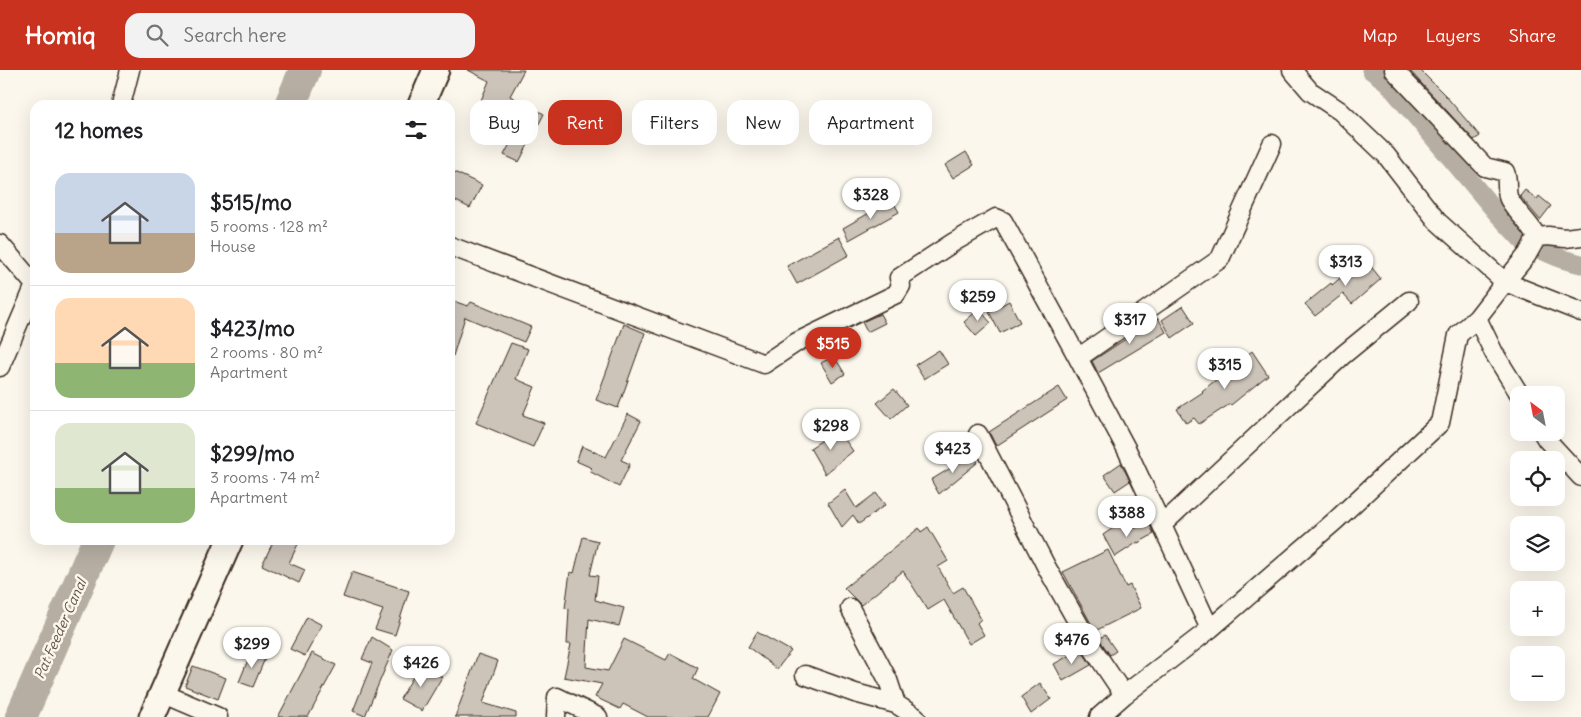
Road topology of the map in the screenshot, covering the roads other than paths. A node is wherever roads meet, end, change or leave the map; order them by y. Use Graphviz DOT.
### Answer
graph roads {
  1 [pos="130,70"];
  2 [pos="436,70"];
  3 [pos="1292,70"];
  4 [pos="1394,70"];
  5 [pos="122,100"];
  6 [pos="423,100"];
  7 [pos="1272,144"];
  8 [pos="1581,236"];
  9 [pos="1537,237"];
  10 [pos="0,244"];
  11 [pos="455,248"];
  12 [pos="30,279"];
  13 [pos="1505,282"];
  14 [pos="30,297"];
  15 [pos="1410,301"];
  16 [pos="1581,312"];
  17 [pos="1477,318"];
  18 [pos="1078,358"];
  19 [pos="0,367"];
  20 [pos="1514,386"];
  21 [pos="978,434"];
  22 [pos="1548,441"];
  23 [pos="1581,477"];
  24 [pos="1162,525"];
  25 [pos="228,545"];
  26 [pos="850,608"];
  27 [pos="1210,629"];
  28 [pos="805,674"];
  29 [pos="162,693"];
  30 [pos="1124,695"];
  31 [pos="896,704"];
  32 [pos="152,717"];
  33 [pos="218,717"];
  34 [pos="556,717"];
  35 [pos="598,717"];
  36 [pos="916,717"];
  37 [pos="1099,717"];
  1 -- 5 [label="street"];
  2 -- 6 [label="street"];
  3 -- 13 [label="street"];
  4 -- 9 [label="street"];
  7 -- 18 [label="street"];
  8 -- 9 [label="street"];
  9 -- 13 [label="street"];
  10 -- 12 [label="street"];
  11 -- 18 [label="street"];
  13 -- 16 [label="street"];
  13 -- 17 [label="street"];
  14 -- 19 [label="street"];
  15 -- 24 [label="street"];
  17 -- 20 [label="street"];
  17 -- 27 [label="street"];
  18 -- 24 [label="street"];
  21 -- 30 [label="street"];
  22 -- 23 [label="street"];
  24 -- 27 [label="street"];
  25 -- 29 [label="street"];
  26 -- 31 [label="street"];
  27 -- 30 [label="street"];
  28 -- 31 [label="street"];
  29 -- 32 [label="street"];
  29 -- 33 [label="street"];
  30 -- 37 [label="street"];
  31 -- 36 [label="street"];
  34 -- 35 [label="street"];
}
